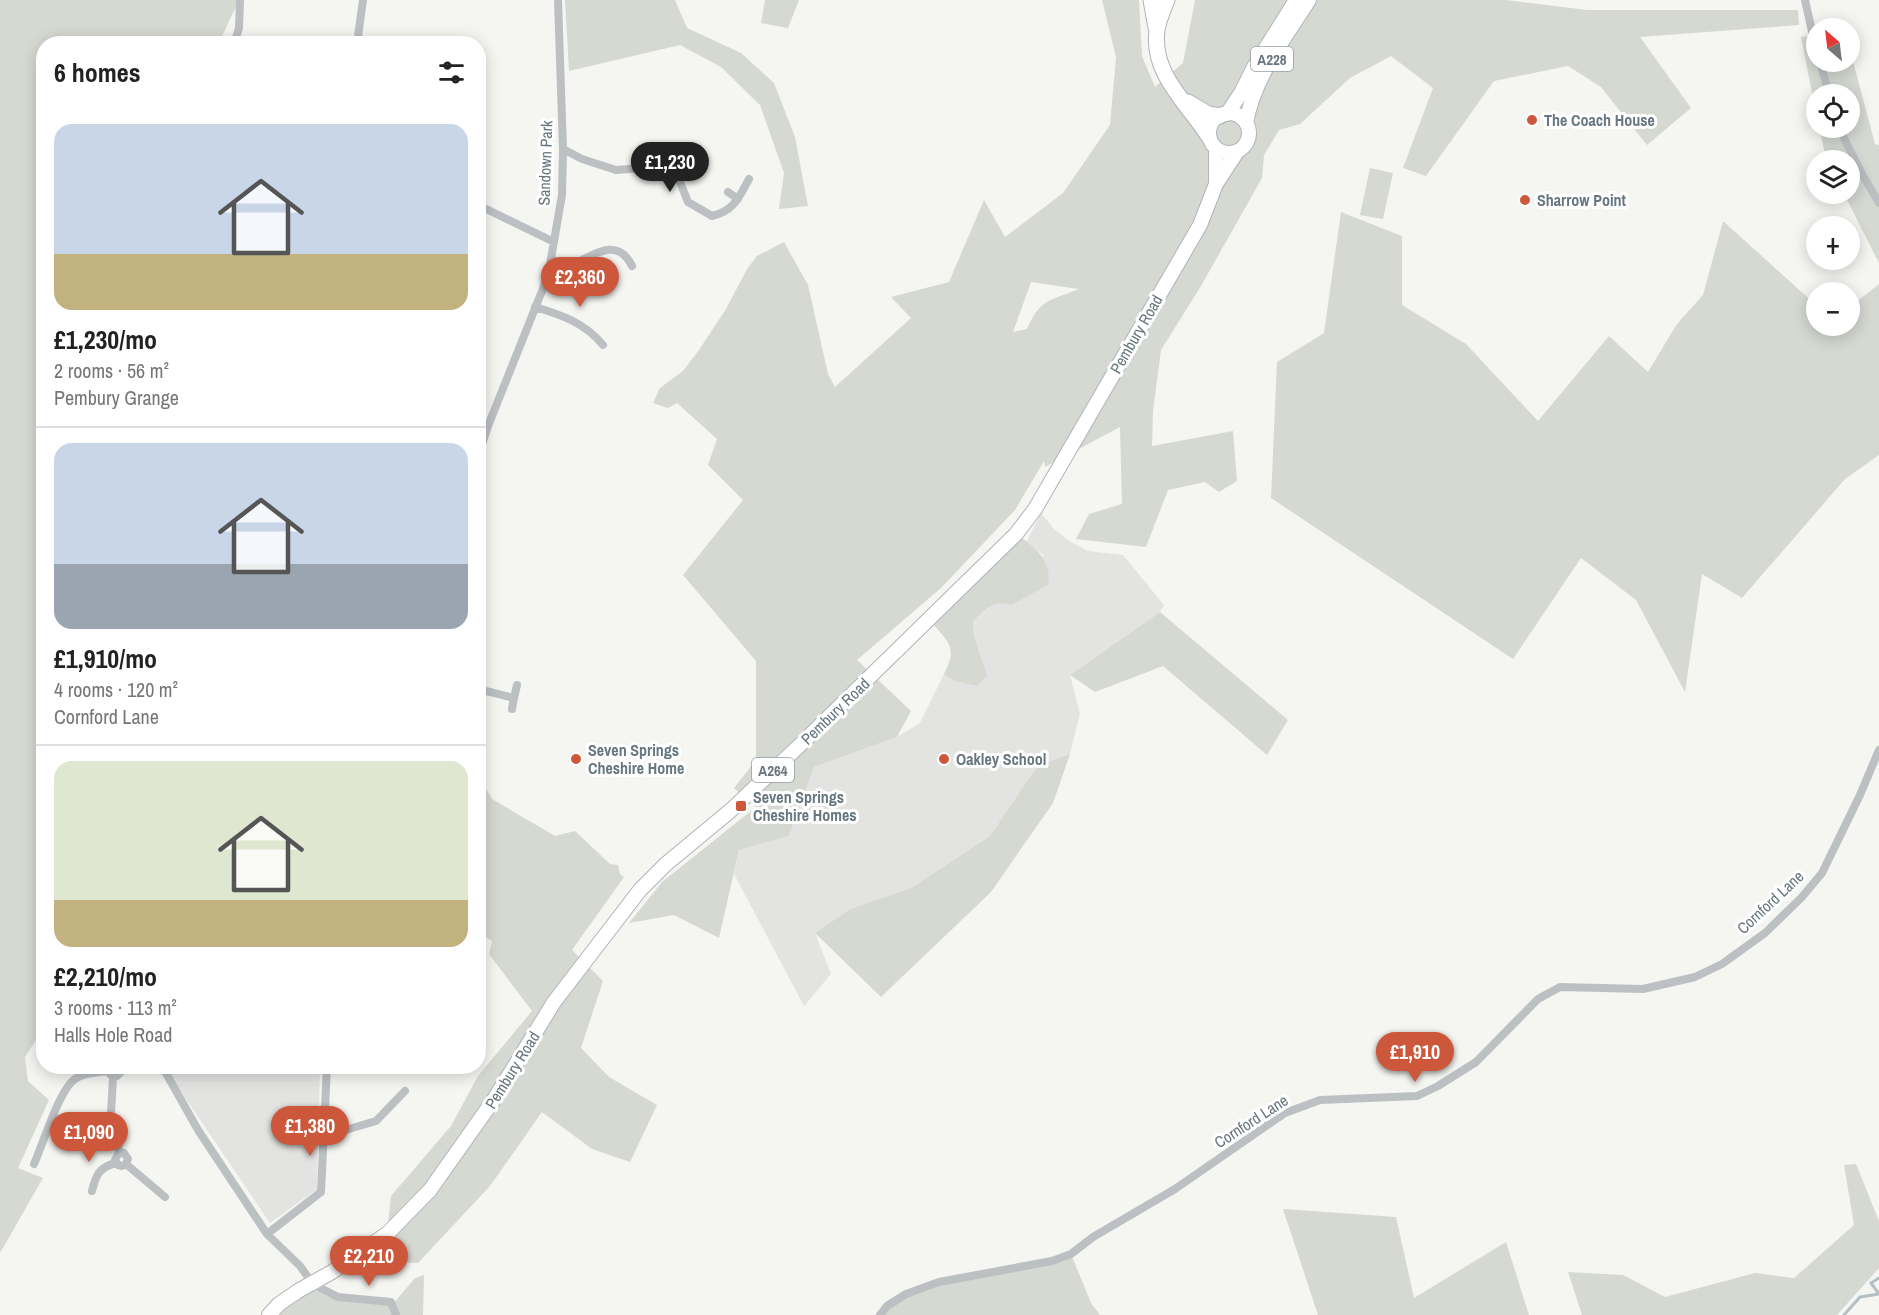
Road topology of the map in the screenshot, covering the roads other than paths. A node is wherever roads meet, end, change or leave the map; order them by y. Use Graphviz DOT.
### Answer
graph roads {
  1 [pos="240,0"];
  2 [pos="363,0"];
  3 [pos="558,0"];
  4 [pos="1151,0"];
  5 [pos="1167,0"];
  6 [pos="1296,0"];
  7 [pos="1309,0"];
  8 [pos="1805,0"];
  9 [pos="1809,18"];
  10 [pos="1157,31"];
  11 [pos="236,36"];
  12 [pos="358,36"];
  13 [pos="1180,98"];
  14 [pos="1223,115"];
  15 [pos="1246,123"];
  16 [pos="1844,138"];
  17 [pos="1213,143"];
  18 [pos="563,149"];
  19 [pos="1237,152"];
  20 [pos="749,178"];
  21 [pos="1216,184"];
  22 [pos="728,192"];
  23 [pos="738,199"];
  24 [pos="1879,203"];
  25 [pos="486,209"];
  26 [pos="554,242"];
  27 [pos="632,266"];
  28 [pos="549,271"];
  29 [pos="535,307"];
  30 [pos="603,345"];
  31 [pos="488,426"];
  32 [pos="486,432"];
  33 [pos="517,685"];
  34 [pos="486,690"];
  35 [pos="514,698"];
  36 [pos="512,710"];
  37 [pos="1879,750"];
  38 [pos="87,1074"];
  39 [pos="110,1074"];
  40 [pos="166,1074"];
  41 [pos="327,1074"];
  42 [pos="405,1091"];
  43 [pos="325,1136"];
  44 [pos="119,1152"];
  45 [pos="116,1163"];
  46 [pos="34,1164"];
  47 [pos="126,1164"];
  48 [pos="92,1191"];
  49 [pos="165,1197"];
  50 [pos="267,1234"];
  51 [pos="313,1284"];
  52 [pos="269,1315"];
  53 [pos="396,1315"];
  54 [pos="880,1315"];
  1 -- 11 [label="street"];
  2 -- 12 [label="street"];
  3 -- 18 [label="street, Sandown Park"];
  4 -- 10 [label="highway"];
  5 -- 10 [label="highway"];
  6 -- 14 [label="main road, A228"];
  7 -- 15 [label="main road, A228"];
  8 -- 9 [label="street"];
  10 -- 13 [label="highway"];
  13 -- 14 [label="highway"];
  13 -- 17 [label="highway"];
  14 -- 15 [label="main road"];
  14 -- 17 [label="main road"];
  15 -- 19 [label="main road"];
  16 -- 24 [label="street"];
  17 -- 19 [label="main road"];
  17 -- 21 [label="main road, Pembury Road / A264"];
  18 -- 23 [label="street"];
  18 -- 26 [label="street, Sandown Park"];
  19 -- 21 [label="main road, Pembury Road / A264"];
  20 -- 23 [label="street"];
  21 -- 51 [label="main road, Pembury Road / A264"];
  22 -- 23 [label="street"];
  25 -- 26 [label="street"];
  26 -- 28 [label="street, Sandown Park"];
  27 -- 28 [label="street"];
  28 -- 29 [label="street, Sandown Park"];
  29 -- 30 [label="street"];
  29 -- 31 [label="street, Sandown Park"];
  31 -- 32 [label="street, Sandown Park"];
  33 -- 35 [label="street"];
  34 -- 35 [label="street"];
  35 -- 36 [label="street"];
  37 -- 54 [label="street, Cornford Lane"];
  38 -- 46 [label="street"];
  39 -- 44 [label="street"];
  40 -- 50 [label="street"];
  41 -- 43 [label="street"];
  42 -- 43 [label="street"];
  43 -- 50 [label="street"];
  44 -- 45 [label="street"];
  44 -- 47 [label="street"];
  45 -- 47 [label="street"];
  45 -- 48 [label="street"];
  47 -- 49 [label="street"];
  50 -- 51 [label="street"];
  51 -- 52 [label="main road, Pembury Road / A264"];
  51 -- 53 [label="street"];
}
